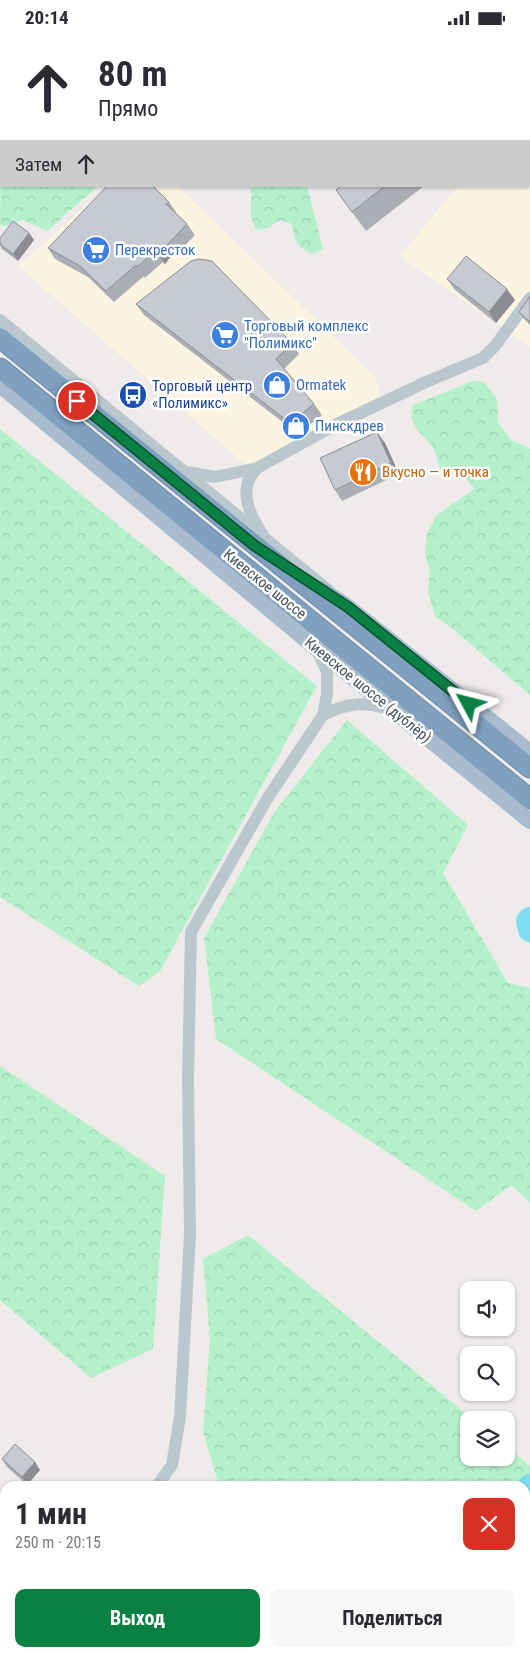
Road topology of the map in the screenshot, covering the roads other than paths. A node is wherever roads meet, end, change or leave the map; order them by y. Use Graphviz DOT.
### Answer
graph roads {
  1 [pos="530,298"];
  2 [pos="0,320"];
  3 [pos="0,338"];
  4 [pos="0,368"];
  5 [pos="0,385"];
  6 [pos="257,468"];
  7 [pos="180,470"];
  8 [pos="263,546"];
  9 [pos="316,648"];
  10 [pos="392,709"];
  11 [pos="323,715"];
  12 [pos="530,752"];
  13 [pos="530,767"];
  14 [pos="530,799"];
  15 [pos="530,821"];
  16 [pos="161,1481"];
  1 -- 6 [label="street"];
  2 -- 7 [label="street"];
  3 -- 8 [label="highway, Киевское шоссе"];
  4 -- 14 [label="highway, Киевское шоссе"];
  5 -- 9 [label="main road, Киевское шоссе (дублёр)"];
  6 -- 7 [label="street"];
  6 -- 8 [label="street"];
  7 -- 8 [label="street"];
  8 -- 12 [label="main road"];
  8 -- 13 [label="highway, Киевское шоссе"];
  9 -- 10 [label="main road, Киевское шоссе (дублёр)"];
  9 -- 11 [label="street"];
  10 -- 11 [label="street"];
  10 -- 15 [label="main road, Киевское шоссе (дублёр)"];
  11 -- 16 [label="street"];
}
